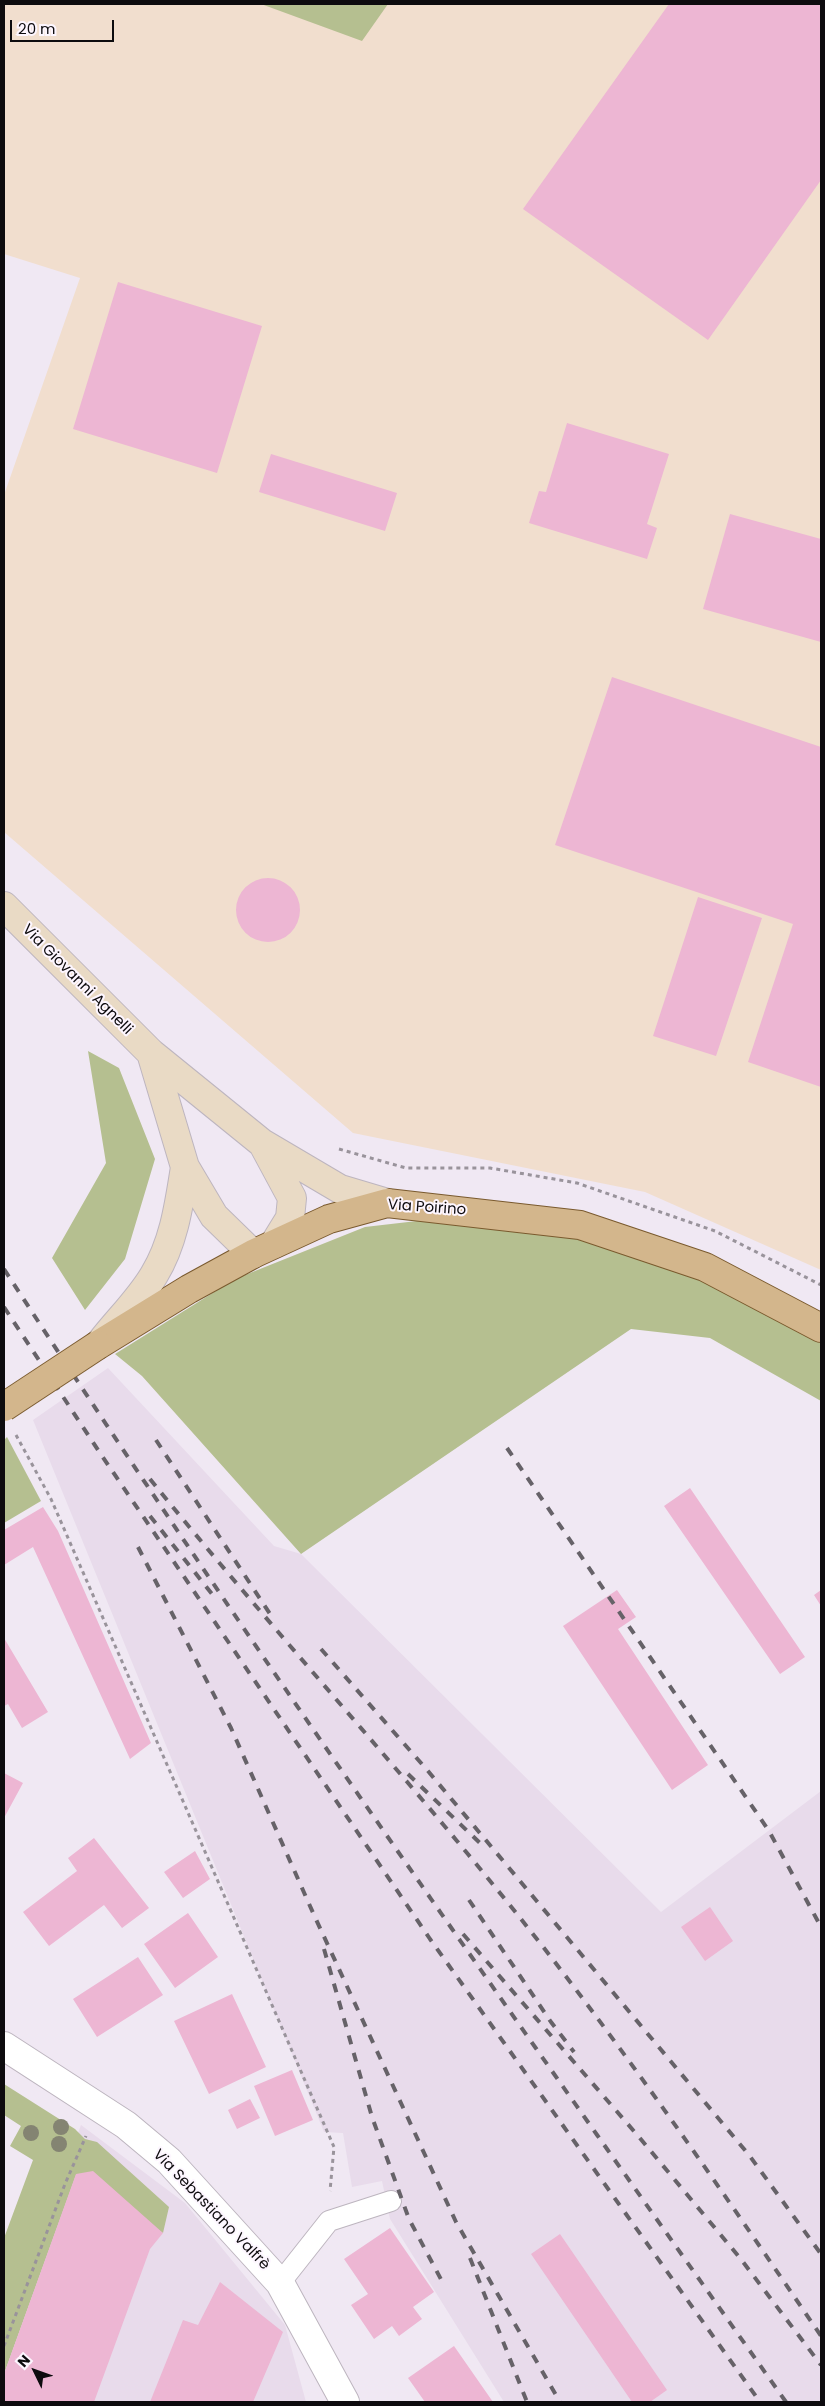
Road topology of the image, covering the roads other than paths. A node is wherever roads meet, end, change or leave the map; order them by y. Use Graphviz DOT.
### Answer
graph roads {
  1 [pos="4,906"];
  2 [pos="151,1054"];
  3 [pos="262,1143"];
  4 [pos="185,1167"];
  5 [pos="387,1203"];
  6 [pos="264,1249"];
  7 [pos="821,1328"];
  8 [pos="98,1345"];
  9 [pos="8,1417"];
  10 [pos="4,2046"];
  11 [pos="391,2201"];
  12 [pos="280,2283"];
  13 [pos="345,2402"];
  1 -- 2 [label="street, Via Giovanni Agnelli"];
  2 -- 3 [label="street, Via Giovanni Agnelli"];
  2 -- 4 [label="street"];
  3 -- 5 [label="street, Via Giovanni Agnelli"];
  3 -- 6 [label="street"];
  4 -- 6 [label="street"];
  4 -- 8 [label="street"];
  5 -- 6 [label="main road, Via Poirino"];
  5 -- 7 [label="main road, Via Poirino"];
  6 -- 8 [label="main road, Via Poirino"];
  8 -- 9 [label="main road, Via Poirino, bridge"];
  10 -- 12 [label="street, Via Sebastiano Valfrè"];
  11 -- 12 [label="lane"];
  12 -- 13 [label="street, Via Sebastiano Valfrè"];
}
